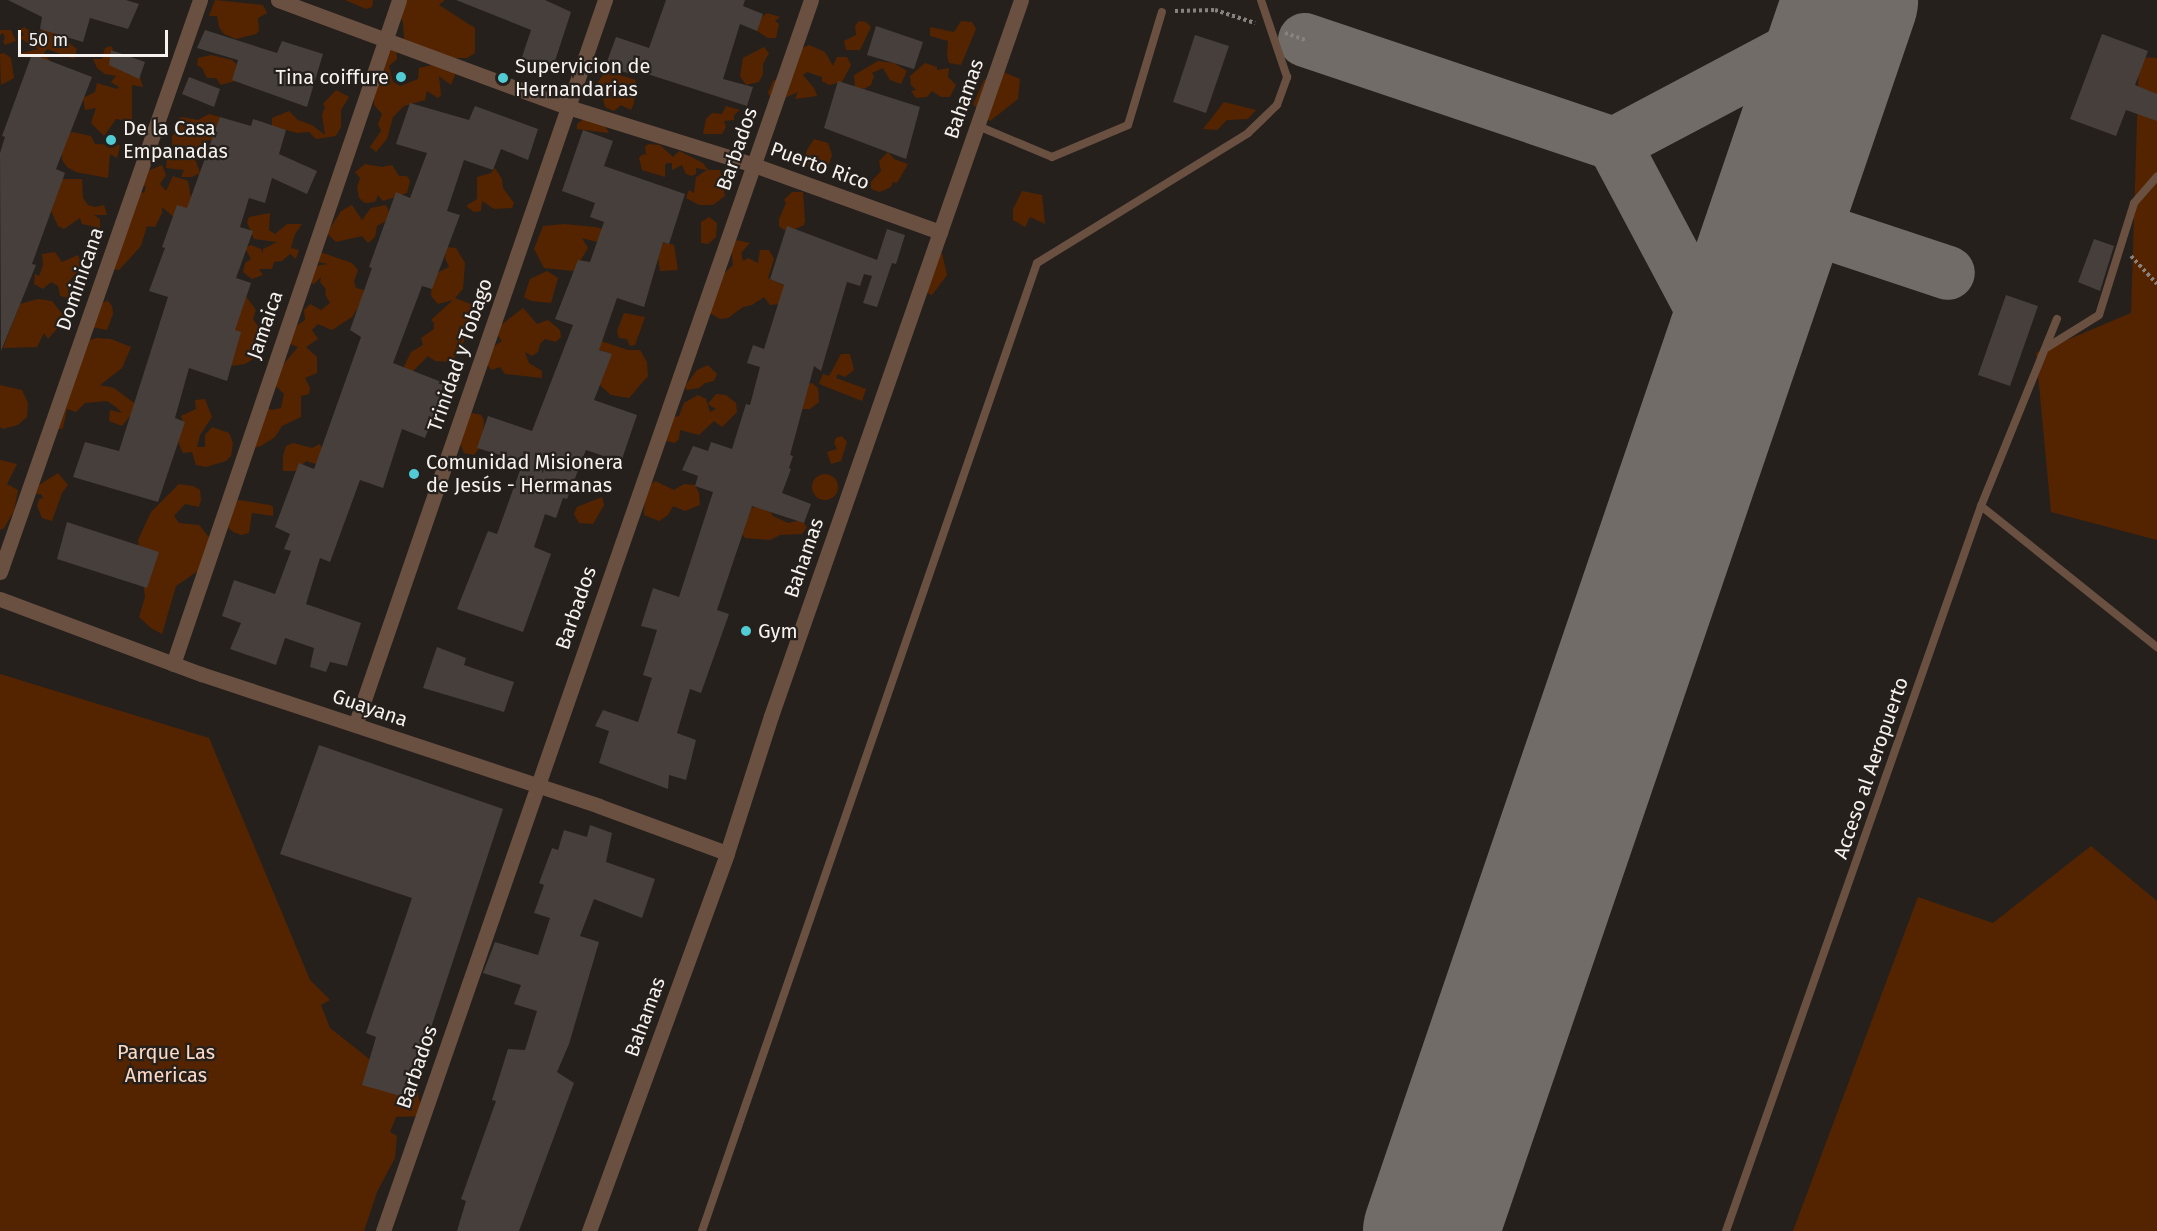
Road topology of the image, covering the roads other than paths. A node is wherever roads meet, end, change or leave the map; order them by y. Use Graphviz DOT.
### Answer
graph roads {
  1 [pos="200,0"];
  2 [pos="278,0"];
  3 [pos="399,0"];
  4 [pos="605,0"];
  5 [pos="811,0"];
  6 [pos="1021,0"];
  7 [pos="1261,0"];
  8 [pos="1162,12"];
  9 [pos="386,40"];
  10 [pos="568,107"];
  11 [pos="978,126"];
  12 [pos="754,165"];
  13 [pos="2157,177"];
  14 [pos="940,232"];
  15 [pos="2057,320"];
  16 [pos="2045,349"];
  17 [pos="1981,506"];
  18 [pos="0,572"];
  19 [pos="0,599"];
  20 [pos="2157,647"];
  21 [pos="173,664"];
  22 [pos="356,723"];
  23 [pos="537,786"];
  24 [pos="727,853"];
  25 [pos="383,1231"];
  26 [pos="589,1231"];
  27 [pos="702,1231"];
  28 [pos="1726,1231"];
  1 -- 18 [label="street, Dominicana"];
  2 -- 9 [label="street, Puerto Rico"];
  3 -- 9 [label="street, Jamaica"];
  4 -- 10 [label="street, Trinidad y Tobago"];
  5 -- 12 [label="street, Barbados"];
  6 -- 11 [label="street, Bahamas"];
  7 -- 27 [label="lane"];
  8 -- 11 [label="lane"];
  9 -- 10 [label="street, Puerto Rico"];
  9 -- 21 [label="street, Jamaica"];
  10 -- 12 [label="street, Puerto Rico"];
  10 -- 22 [label="street, Trinidad y Tobago"];
  11 -- 14 [label="street, Bahamas"];
  12 -- 14 [label="street, Puerto Rico"];
  12 -- 23 [label="street, Barbados"];
  13 -- 16 [label="lane"];
  14 -- 24 [label="street, Bahamas"];
  15 -- 16 [label="lane, Acceso al Aeropuerto"];
  16 -- 17 [label="lane, Acceso al Aeropuerto"];
  17 -- 20 [label="lane"];
  17 -- 28 [label="lane, Acceso al Aeropuerto"];
  19 -- 21 [label="street, Guayana"];
  21 -- 22 [label="street, Guayana"];
  22 -- 23 [label="street, Guayana"];
  23 -- 24 [label="street, Guayana"];
  23 -- 25 [label="street, Barbados"];
  24 -- 26 [label="street, Bahamas"];
}
